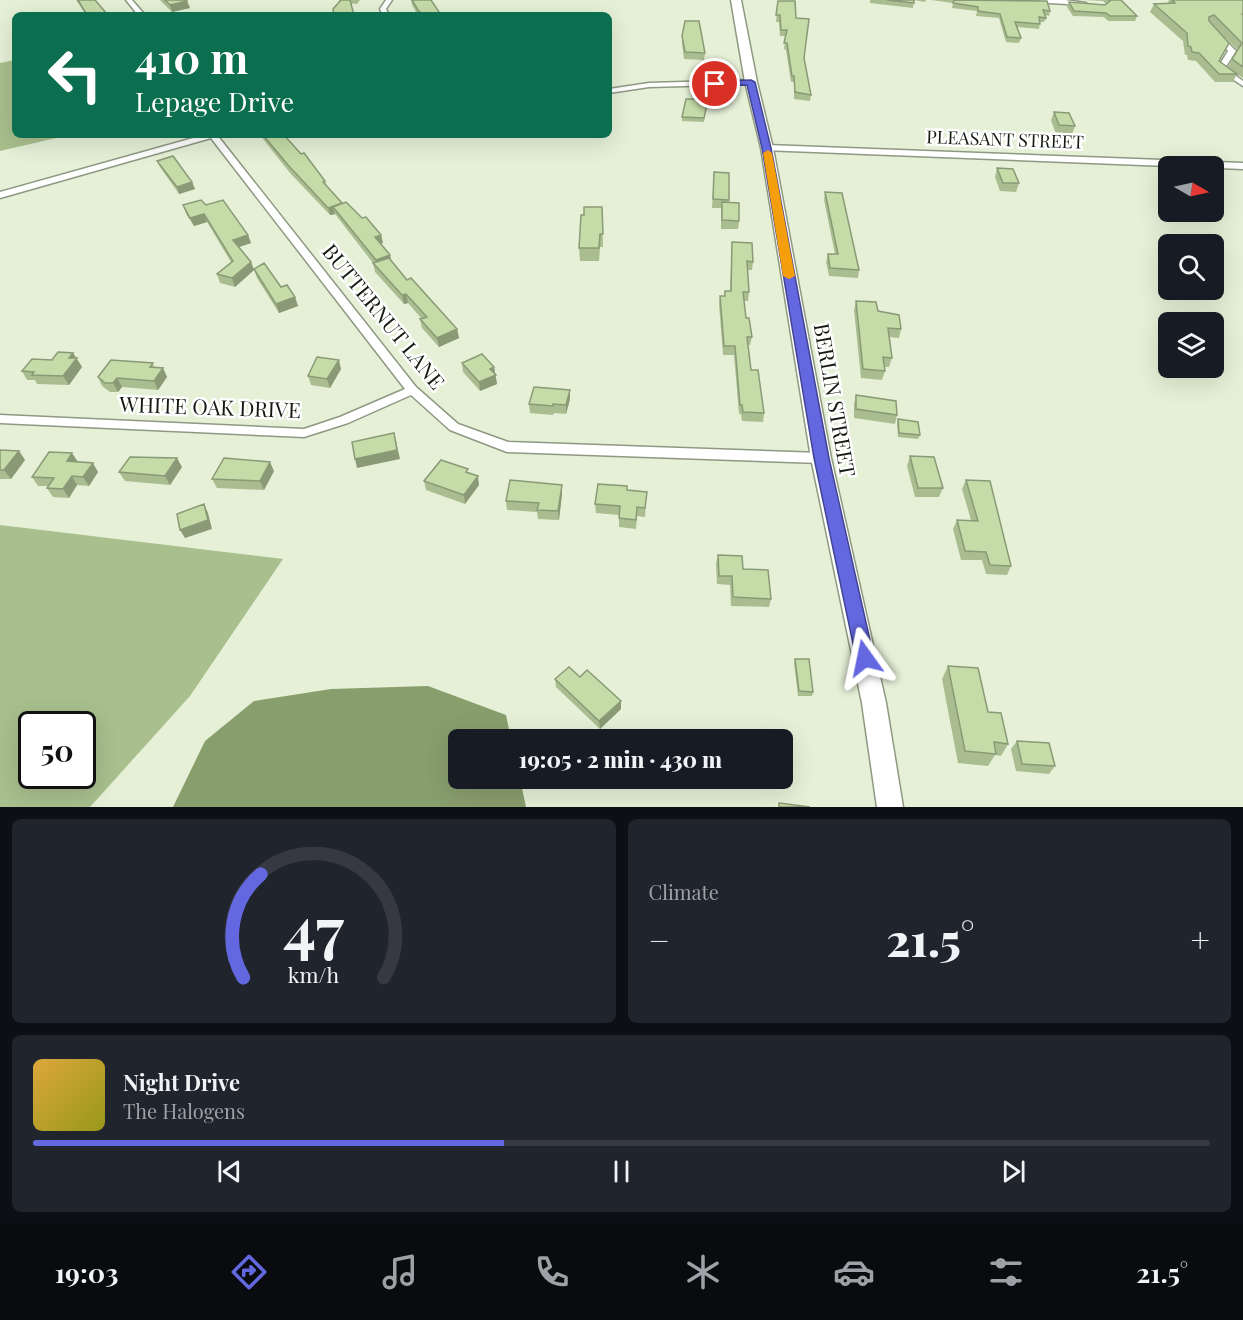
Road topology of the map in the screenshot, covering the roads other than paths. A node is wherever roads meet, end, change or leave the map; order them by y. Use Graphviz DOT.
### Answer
graph roads {
  1 [pos="129,0"];
  2 [pos="736,0"];
  3 [pos="1033,0"];
  4 [pos="1091,4"];
  5 [pos="139,12"];
  6 [pos="1210,27"];
  7 [pos="751,82"];
  8 [pos="1243,84"];
  9 [pos="612,91"];
  10 [pos="202,138"];
  11 [pos="215,138"];
  12 [pos="767,148"];
  13 [pos="1243,166"];
  14 [pos="0,195"];
  15 [pos="411,390"];
  16 [pos="0,419"];
  17 [pos="821,458"];
  18 [pos="890,807"];
  1 -- 5 [label="street"];
  2 -- 7 [label="main road, BERLIN STREET"];
  3 -- 4 [label="street"];
  6 -- 8 [label="street"];
  7 -- 9 [label="street"];
  7 -- 12 [label="main road, BERLIN STREET"];
  10 -- 14 [label="street"];
  11 -- 15 [label="street, BUTTERNUT LANE"];
  12 -- 13 [label="street, PLEASANT STREET"];
  12 -- 17 [label="main road, BERLIN STREET"];
  15 -- 16 [label="street, WHITE OAK DRIVE"];
  15 -- 17 [label="street, BUTTERNUT LANE"];
  17 -- 18 [label="main road, BERLIN STREET"];
}
